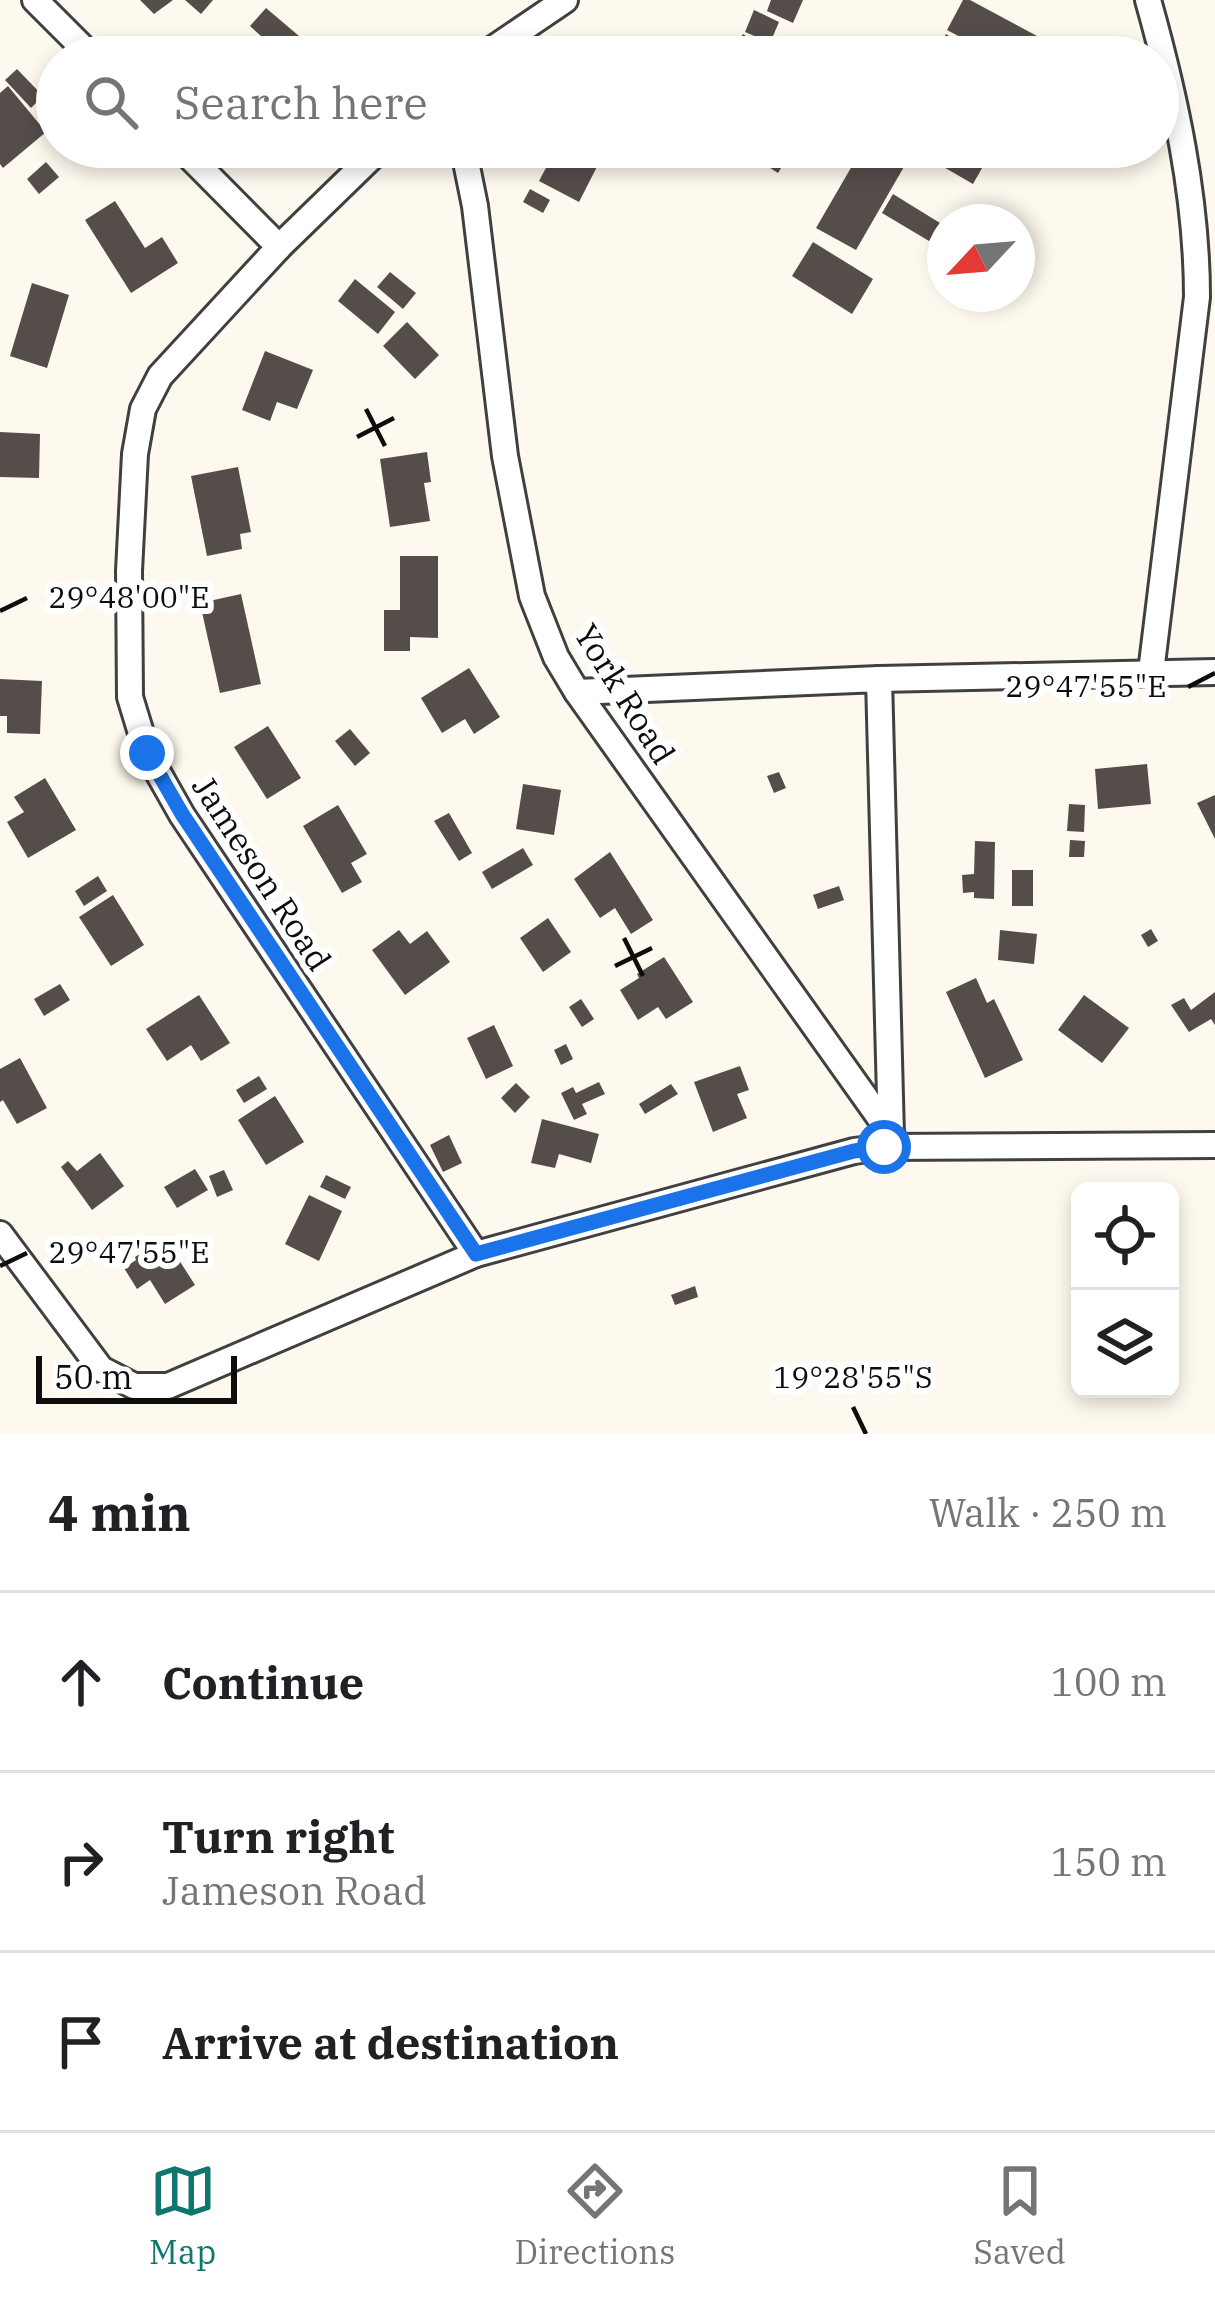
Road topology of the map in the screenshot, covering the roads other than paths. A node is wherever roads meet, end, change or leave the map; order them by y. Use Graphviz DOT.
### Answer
graph roads {
  1 [pos="35,0"];
  2 [pos="565,0"];
  3 [pos="1148,0"];
  4 [pos="71,36"];
  5 [pos="512,36"];
  6 [pos="1158,36"];
  7 [pos="1179,134"];
  8 [pos="201,168"];
  9 [pos="360,168"];
  10 [pos="468,168"];
  11 [pos="279,247"];
  12 [pos="1151,672"];
  13 [pos="1215,672"];
  14 [pos="879,679"];
  15 [pos="578,692"];
  16 [pos="888,1141"];
  17 [pos="1215,1145"];
  18 [pos="0,1234"];
  19 [pos="476,1254"];
  1 -- 4 [label="street"];
  2 -- 5 [label="street"];
  3 -- 6 [label="street"];
  7 -- 12 [label="street"];
  8 -- 11 [label="street"];
  9 -- 11 [label="street, Jameson Road"];
  10 -- 15 [label="street, York Road"];
  11 -- 19 [label="street, Jameson Road"];
  12 -- 13 [label="street"];
  12 -- 14 [label="street"];
  14 -- 15 [label="street"];
  14 -- 16 [label="street"];
  15 -- 16 [label="street, York Road"];
  16 -- 17 [label="street"];
  16 -- 19 [label="street"];
  18 -- 19 [label="street"];
}
